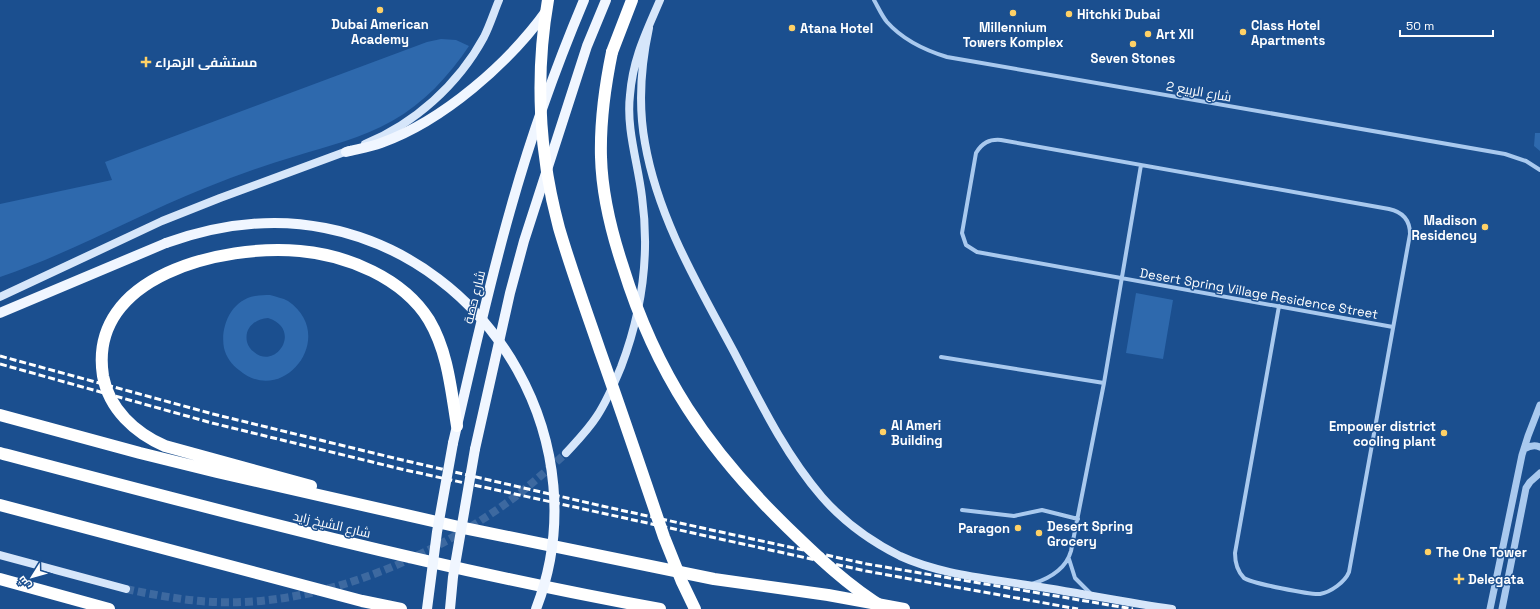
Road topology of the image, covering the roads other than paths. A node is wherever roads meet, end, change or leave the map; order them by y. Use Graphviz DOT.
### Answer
graph roads {
  1 [pos="499,0"];
  2 [pos="548,0"];
  3 [pos="554,0"];
  4 [pos="584,0"];
  5 [pos="606,0"];
  6 [pos="632,0"];
  7 [pos="660,0"];
  8 [pos="874,0"];
  9 [pos="649,28"];
  10 [pos="346,152"];
  11 [pos="1141,165"];
  12 [pos="1540,170"];
  13 [pos="1122,278"];
  14 [pos="0,297"];
  15 [pos="1278,306"];
  16 [pos="0,313"];
  17 [pos="1393,327"];
  18 [pos="941,357"];
  19 [pos="1104,383"];
  20 [pos="1540,405"];
  21 [pos="0,415"];
  22 [pos="457,426"];
  23 [pos="1540,447"];
  24 [pos="1524,449"];
  25 [pos="0,453"];
  26 [pos="566,453"];
  27 [pos="1540,473"];
  28 [pos="0,505"];
  29 [pos="373,507"];
  30 [pos="962,510"];
  31 [pos="1078,519"];
  32 [pos="0,555"];
  33 [pos="1069,559"];
  34 [pos="0,579"];
  35 [pos="1029,585"];
  36 [pos="126,589"];
  37 [pos="1096,597"];
  38 [pos="365,605"];
  39 [pos="109,609"];
  40 [pos="401,609"];
  41 [pos="427,609"];
  42 [pos="450,609"];
  43 [pos="536,609"];
  44 [pos="660,609"];
  45 [pos="695,609"];
  46 [pos="886,609"];
  47 [pos="904,609"];
  48 [pos="1172,609"];
  49 [pos="1490,609"];
  50 [pos="1502,609"];
  1 -- 10 [label="main road"];
  2 -- 45 [label="highway, bridge"];
  3 -- 10 [label="main road"];
  4 -- 22 [label="main road, شارع حصة"];
  5 -- 42 [label="main road, bridge"];
  6 -- 46 [label="highway, bridge"];
  7 -- 9 [label="main road"];
  8 -- 12 [label="street, شارع الربيع 2"];
  9 -- 26 [label="main road"];
  9 -- 35 [label="main road"];
  10 -- 14 [label="main road"];
  11 -- 13 [label="street, Desert Spring Village Residence Street"];
  11 -- 13 [label="street, Desert Spring Village Residence Street"];
  11 -- 17 [label="street, Desert Spring Village Residence Street"];
  13 -- 15 [label="street, Desert Spring Village Residence Street"];
  13 -- 19 [label="street, Desert Spring Village Residence Street"];
  15 -- 17 [label="street, Desert Spring Village Residence Street"];
  15 -- 17 [label="street"];
  16 -- 43 [label="main road, bridge"];
  18 -- 19 [label="street"];
  19 -- 31 [label="street, Desert Spring Village Residence Street"];
  20 -- 24 [label="street"];
  21 -- 29 [label="highway"];
  22 -- 29 [label="highway"];
  22 -- 41 [label="main road, شارع حصة, bridge"];
  23 -- 24 [label="street"];
  24 -- 49 [label="street"];
  25 -- 44 [label="highway, شارع الشيخ زايد"];
  27 -- 50 [label="street"];
  28 -- 38 [label="highway"];
  29 -- 47 [label="highway"];
  30 -- 31 [label="street"];
  31 -- 33 [label="street, Desert Spring Village Residence Street"];
  32 -- 36 [label="main road"];
  33 -- 35 [label="street"];
  33 -- 37 [label="street"];
  34 -- 39 [label="highway"];
  35 -- 37 [label="main road"];
  37 -- 48 [label="main road"];
  38 -- 40 [label="highway"];
}
